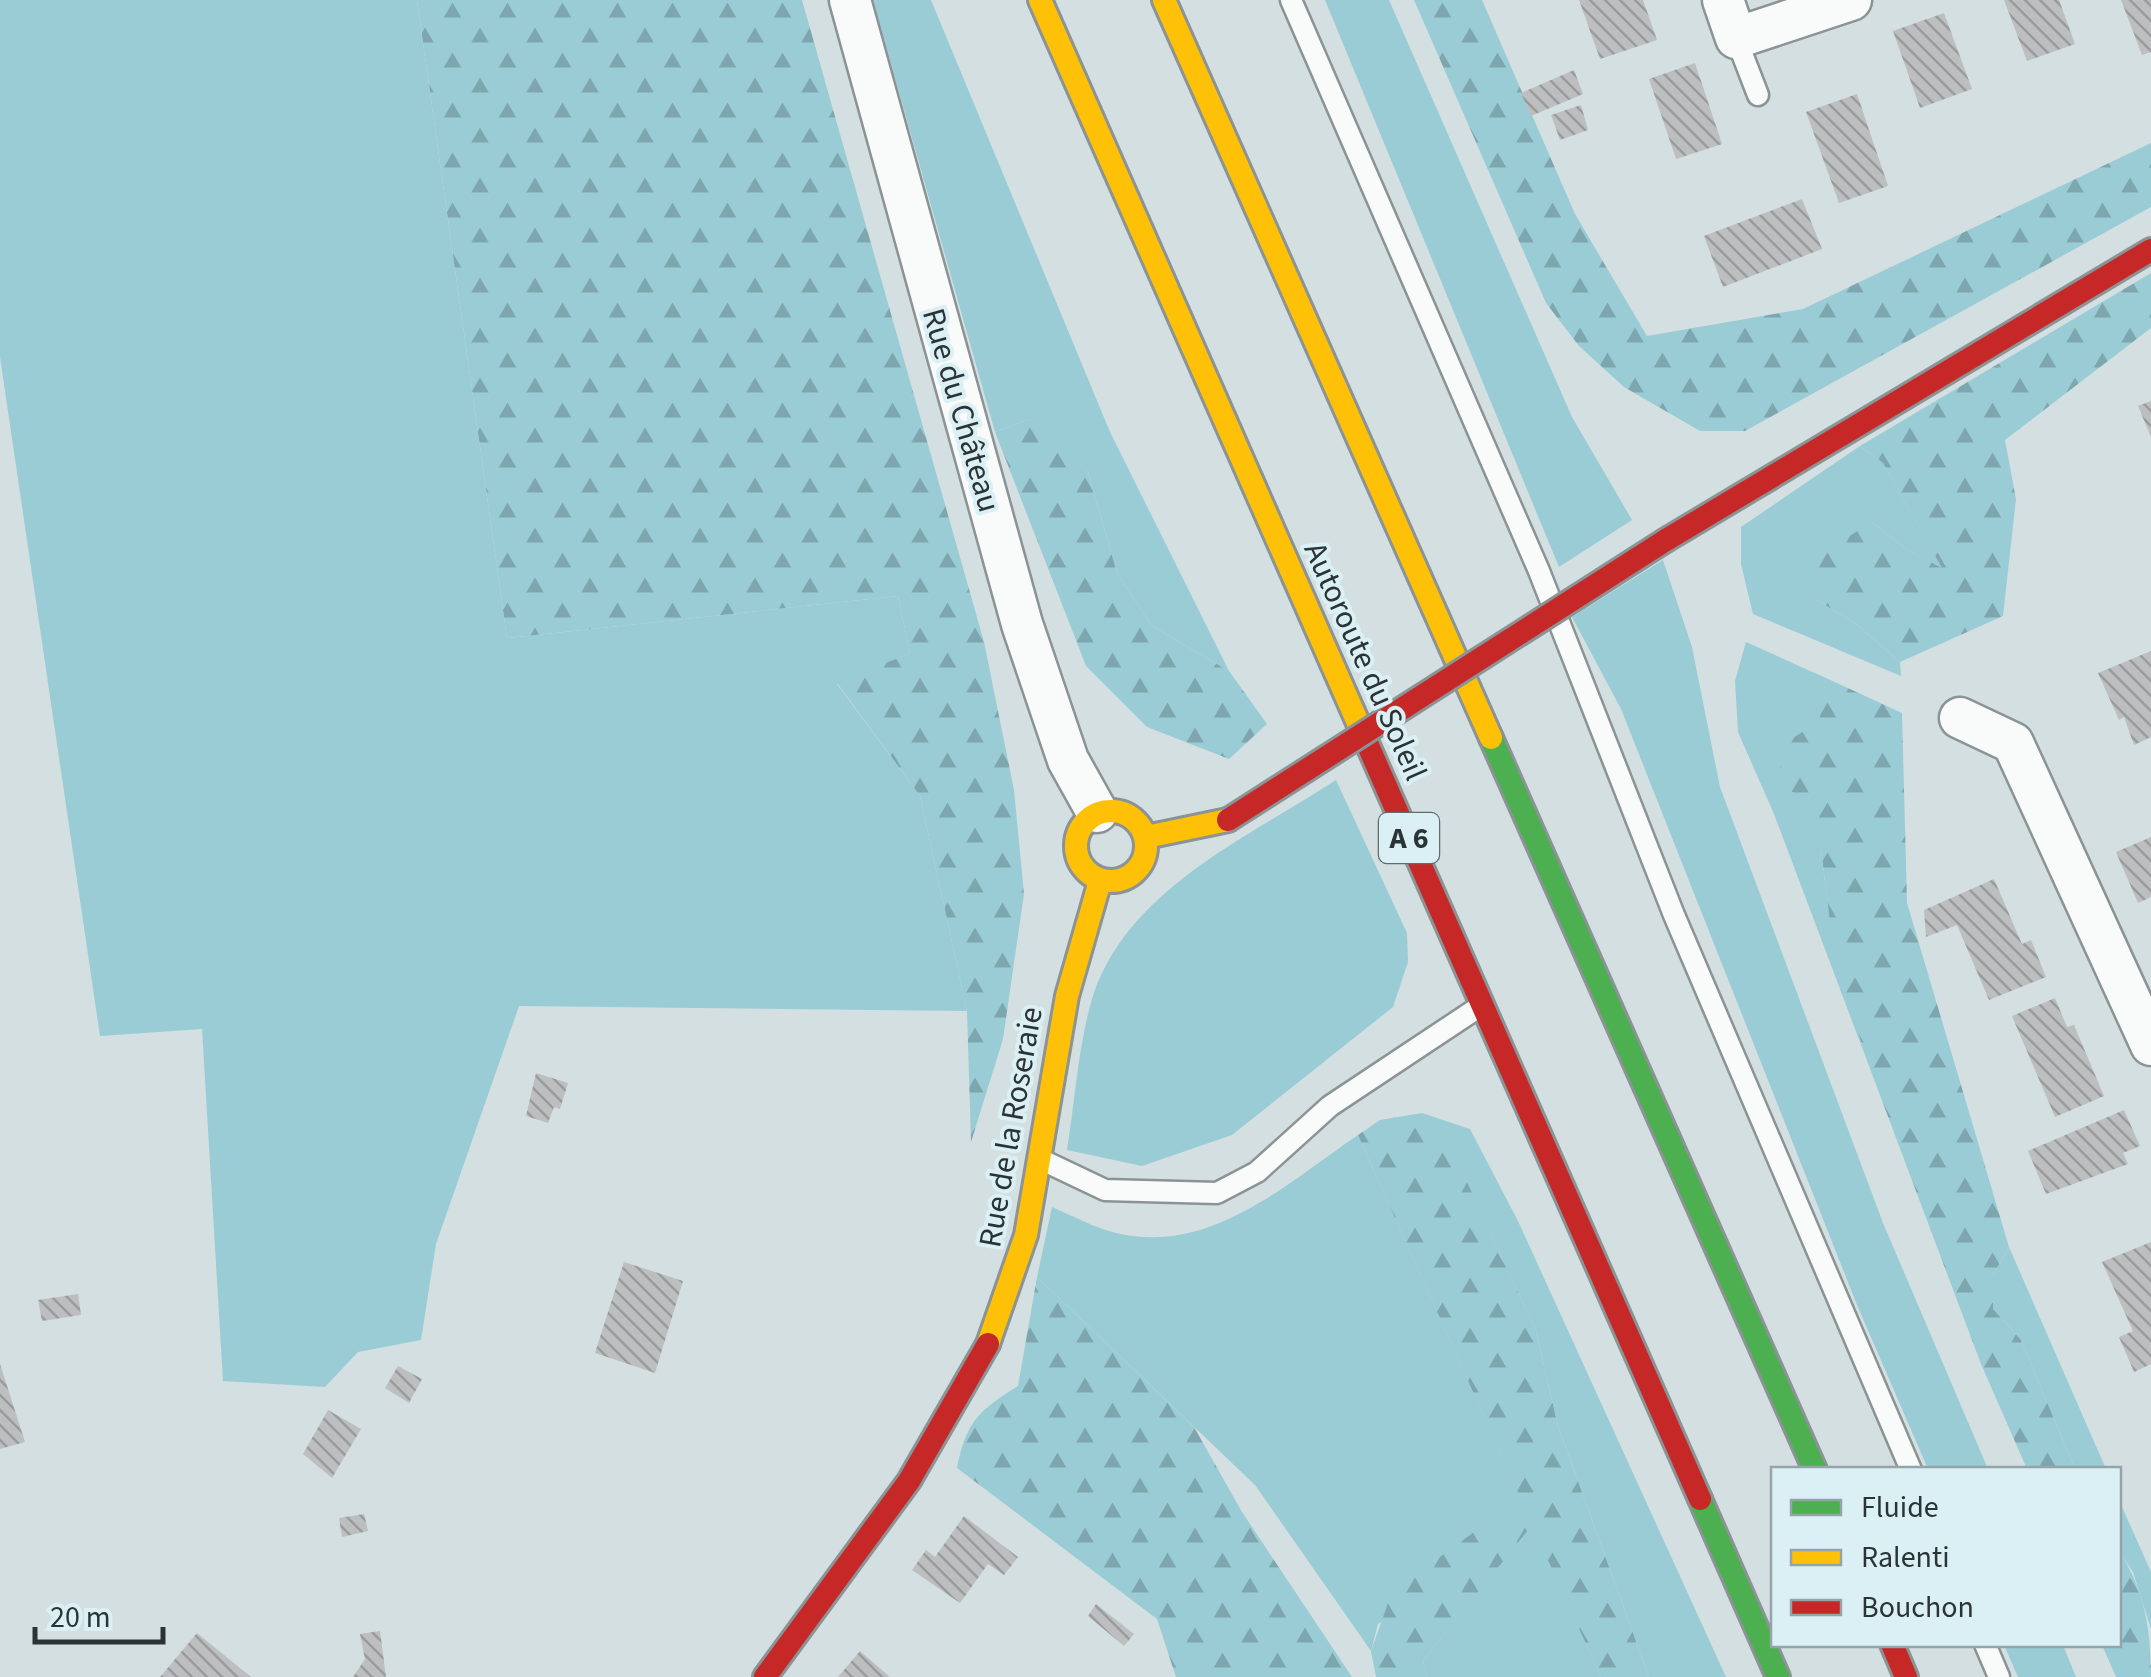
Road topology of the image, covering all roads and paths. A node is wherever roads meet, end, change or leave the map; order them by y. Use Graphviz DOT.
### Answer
graph roads {
  1 [pos="850,0"];
  2 [pos="1040,0"];
  3 [pos="1164,0"];
  4 [pos="1291,0"];
  5 [pos="1723,0"];
  6 [pos="1850,0"];
  7 [pos="1736,38"];
  8 [pos="1758,95"];
  9 [pos="2151,250"];
  10 [pos="1960,718"];
  11 [pos="1097,812"];
  12 [pos="1146,837"];
  13 [pos="1100,880"];
  14 [pos="2140,990"];
  15 [pos="1482,1005"];
  16 [pos="2151,1044"];
  17 [pos="1042,1160"];
  18 [pos="1813,1467"];
  19 [pos="1910,1467"];
  20 [pos="1893,1647"];
  21 [pos="1986,1647"];
  22 [pos="765,1677"];
  23 [pos="1778,1677"];
  24 [pos="1906,1677"];
  25 [pos="1999,1677"];
  1 -- 11 [label="street, Rue du Château"];
  2 -- 15 [label="main road, Autoroute du Soleil / A 6"];
  3 -- 18 [label="main road"];
  4 -- 19 [label="lane"];
  5 -- 7 [label="street"];
  6 -- 7 [label="street"];
  7 -- 8 [label="lane"];
  9 -- 12 [label="main road, bridge"];
  10 -- 14 [label="street"];
  11 -- 12 [label="main road"];
  11 -- 13 [label="main road"];
  12 -- 13 [label="main road"];
  13 -- 17 [label="main road, Rue de la Roseraie"];
  14 -- 16 [label="street"];
  15 -- 17 [label="lane"];
  15 -- 23 [label="main road, Autoroute du Soleil / A 6"];
  17 -- 22 [label="main road, Rue de la Roseraie"];
  20 -- 24 [label="main road"];
  21 -- 25 [label="lane"];
}
